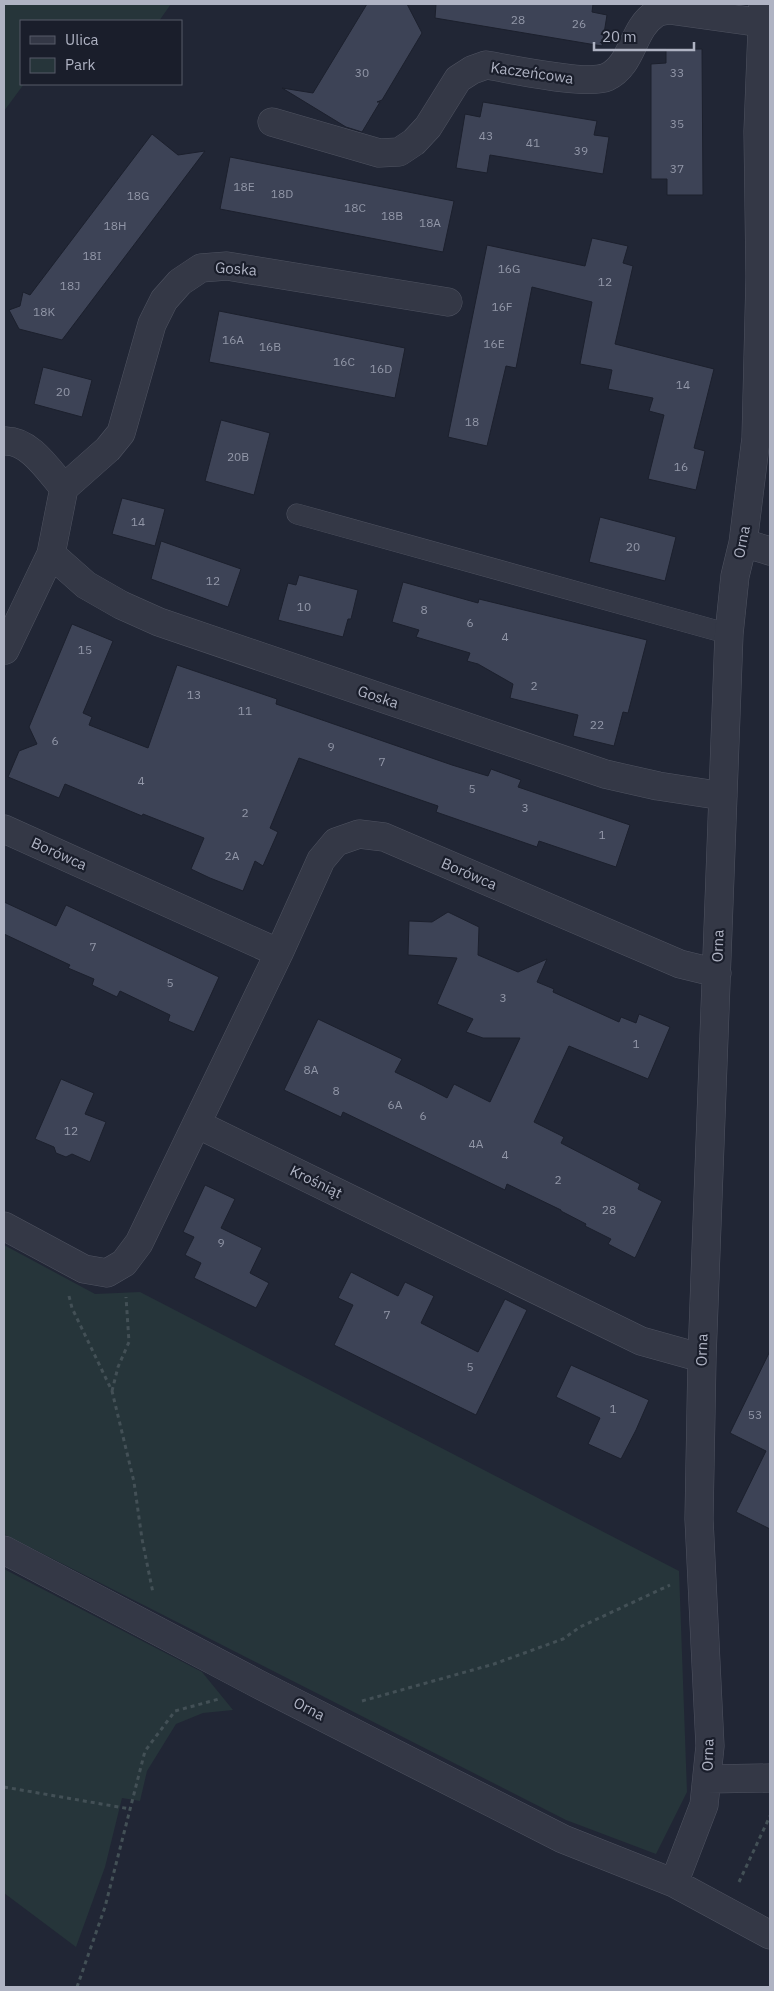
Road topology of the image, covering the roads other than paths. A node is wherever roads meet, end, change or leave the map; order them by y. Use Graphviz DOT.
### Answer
graph roads {
  1 [pos="765,17"];
  2 [pos="272,122"];
  3 [pos="765,278"];
  4 [pos="448,302"];
  5 [pos="4,441"];
  6 [pos="64,488"];
  7 [pos="297,514"];
  8 [pos="742,543"];
  9 [pos="770,551"];
  10 [pos="51,554"];
  11 [pos="729,634"];
  12 [pos="5,650"];
  13 [pos="723,796"];
  14 [pos="4,829"];
  15 [pos="279,952"];
  16 [pos="717,973"];
  17 [pos="197,1124"];
  18 [pos="4,1226"];
  19 [pos="702,1358"];
  20 [pos="4,1550"];
  21 [pos="770,1778"];
  22 [pos="707,1779"];
  23 [pos="674,1883"];
  24 [pos="770,1935"];
  1 -- 2 [label="street, Kaczeńcowa"];
  1 -- 3 [label="street, Orna"];
  3 -- 8 [label="street, Orna"];
  4 -- 6 [label="street, Goska"];
  5 -- 6 [label="street"];
  6 -- 10 [label="street"];
  7 -- 11 [label="lane"];
  8 -- 9 [label="street"];
  8 -- 11 [label="street, Orna"];
  10 -- 12 [label="street"];
  10 -- 13 [label="street, Goska"];
  11 -- 13 [label="street, Orna"];
  13 -- 16 [label="street, Orna"];
  14 -- 15 [label="street, Borówca"];
  15 -- 16 [label="street, Borówca"];
  15 -- 17 [label="street, Borówca"];
  16 -- 19 [label="street, Orna"];
  17 -- 18 [label="street"];
  17 -- 19 [label="street, Krośniąt"];
  19 -- 22 [label="street, Orna"];
  20 -- 23 [label="street, Orna"];
  21 -- 22 [label="street"];
  22 -- 23 [label="street, Orna"];
  23 -- 24 [label="street, Orna"];
}
